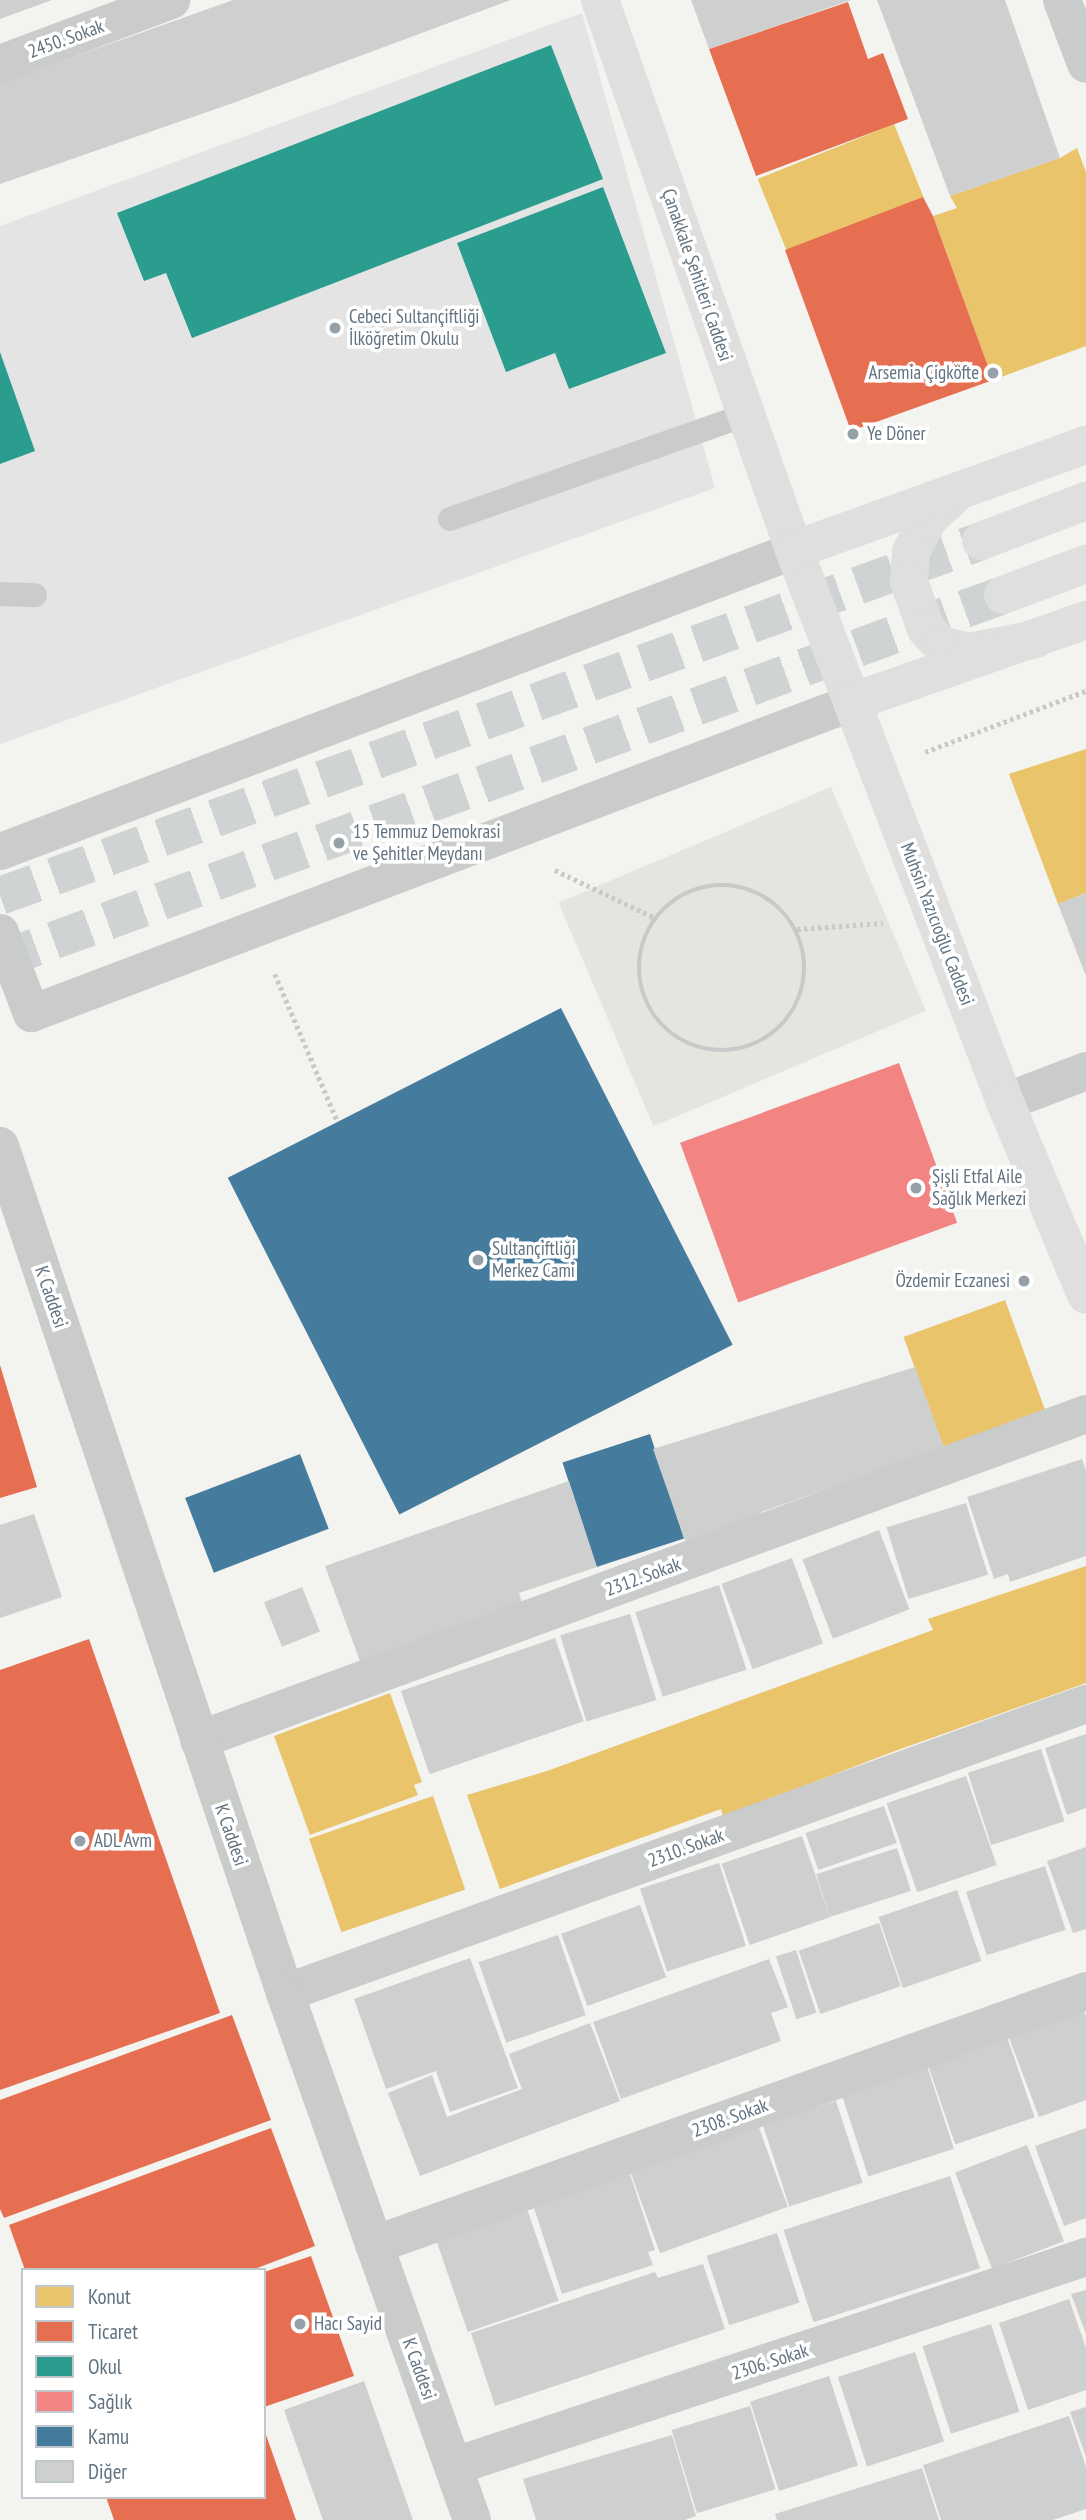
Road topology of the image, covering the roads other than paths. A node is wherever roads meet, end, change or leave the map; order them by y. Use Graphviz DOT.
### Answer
graph roads {
  1 [pos="171,0"];
  2 [pos="600,0"];
  3 [pos="1062,0"];
  4 [pos="0,64"];
  5 [pos="1086,64"];
  6 [pos="746,415"];
  7 [pos="1086,445"];
  8 [pos="959,491"];
  9 [pos="1086,501"];
  10 [pos="450,519"];
  11 [pos="981,541"];
  12 [pos="794,550"];
  13 [pos="1086,564"];
  14 [pos="0,594"];
  15 [pos="35,595"];
  16 [pos="1003,595"];
  17 [pos="1086,620"];
  18 [pos="1036,639"];
  19 [pos="852,702"];
  20 [pos="0,851"];
  21 [pos="0,932"];
  22 [pos="1086,1071"];
  23 [pos="1005,1102"];
  24 [pos="0,1146"];
  25 [pos="1086,1296"];
  26 [pos="1086,1414"];
  27 [pos="1086,1704"];
  28 [pos="199,1740"];
  29 [pos="1086,1990"];
  30 [pos="285,1993"];
  31 [pos="374,2245"];
  32 [pos="1086,2257"];
  33 [pos="455,2466"];
  34 [pos="472,2520"];
  1 -- 4 [label="street, 2450. Sokak"];
  2 -- 6 [label="main road, Çanakkale Şehitleri Caddesi"];
  3 -- 5 [label="street"];
  6 -- 10 [label="lane"];
  6 -- 12 [label="main road, Çanakkale Şehitleri Caddesi"];
  7 -- 8 [label="main road"];
  8 -- 12 [label="main road"];
  8 -- 18 [label="main road"];
  9 -- 11 [label="main road"];
  12 -- 19 [label="main road, Muhsin Yazıcıoğlu Caddesi"];
  12 -- 20 [label="street"];
  13 -- 16 [label="main road"];
  14 -- 15 [label="lane"];
  17 -- 18 [label="main road"];
  18 -- 19 [label="main road"];
  19 -- 21 [label="street"];
  19 -- 23 [label="main road, Muhsin Yazıcıoğlu Caddesi"];
  22 -- 23 [label="street"];
  23 -- 25 [label="main road, Muhsin Yazıcıoğlu Caddesi"];
  24 -- 28 [label="street, K Caddesi"];
  26 -- 28 [label="street, 2312. Sokak"];
  27 -- 30 [label="street, 2310. Sokak"];
  28 -- 30 [label="street, K Caddesi"];
  29 -- 31 [label="street, 2308. Sokak"];
  30 -- 31 [label="street, K Caddesi"];
  31 -- 33 [label="street, K Caddesi"];
  32 -- 33 [label="street, 2306. Sokak"];
  33 -- 34 [label="street, K Caddesi"];
}
